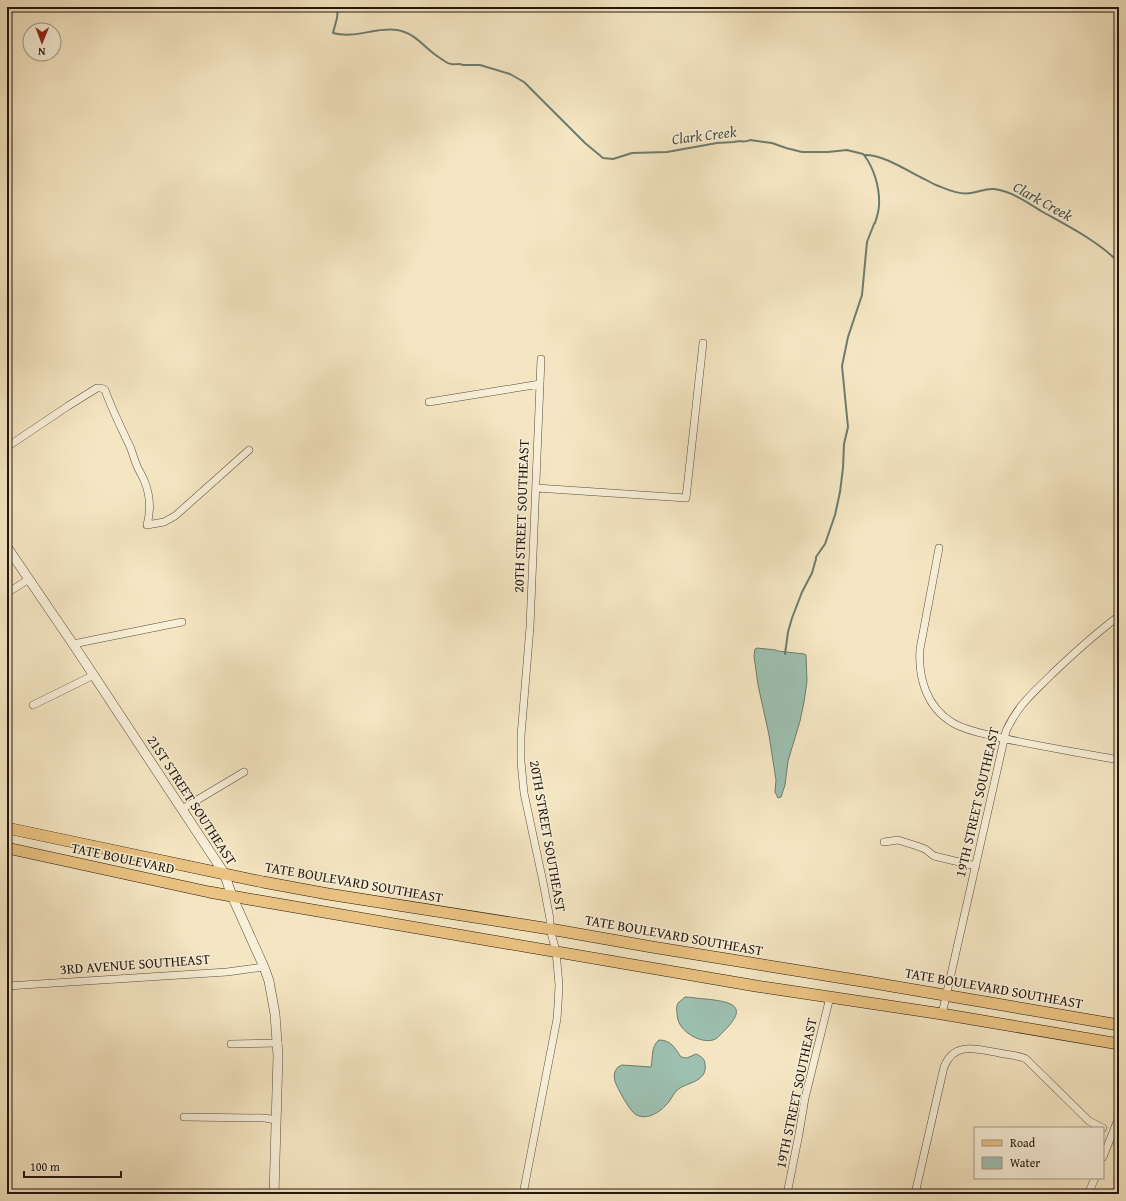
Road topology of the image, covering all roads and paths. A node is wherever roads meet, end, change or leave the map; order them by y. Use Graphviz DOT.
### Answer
graph roads {
  1 [pos="704,343"];
  2 [pos="541,359"];
  3 [pos="540,384"];
  4 [pos="429,402"];
  5 [pos="7,447"];
  6 [pos="249,450"];
  7 [pos="536,488"];
  8 [pos="7,547"];
  9 [pos="939,548"];
  10 [pos="29,579"];
  11 [pos="7,592"];
  12 [pos="1119,616"];
  13 [pos="182,622"];
  14 [pos="73,644"];
  15 [pos="94,675"];
  16 [pos="33,704"];
  17 [pos="1003,738"];
  18 [pos="1119,760"];
  19 [pos="244,772"];
  20 [pos="182,809"];
  21 [pos="7,828"];
  22 [pos="884,842"];
  23 [pos="7,848"];
  24 [pos="976,866"];
  25 [pos="224,873"];
  26 [pos="232,896"];
  27 [pos="550,929"];
  28 [pos="556,951"];
  29 [pos="264,967"];
  30 [pos="7,986"];
  31 [pos="946,995"];
  32 [pos="830,997"];
  33 [pos="942,1014"];
  34 [pos="1119,1025"];
  35 [pos="278,1043"];
  36 [pos="231,1044"];
  37 [pos="1119,1044"];
  38 [pos="184,1117"];
  39 [pos="1119,1118"];
  40 [pos="276,1120"];
  41 [pos="1101,1127"];
  42 [pos="1104,1128"];
  43 [pos="1114,1131"];
  44 [pos="1104,1155"];
  45 [pos="1095,1179"];
  46 [pos="274,1194"];
  47 [pos="523,1194"];
  48 [pos="787,1194"];
  49 [pos="915,1194"];
  50 [pos="1088,1194"];
  1 -- 7 [label="street"];
  2 -- 3 [label="street, 20TH STREET SOUTHEAST"];
  3 -- 4 [label="street"];
  3 -- 7 [label="street, 20TH STREET SOUTHEAST"];
  5 -- 6 [label="street"];
  7 -- 27 [label="street, 20TH STREET SOUTHEAST"];
  8 -- 10 [label="street, 21ST STREET SOUTHEAST"];
  9 -- 17 [label="street"];
  10 -- 11 [label="street"];
  10 -- 14 [label="street, 21ST STREET SOUTHEAST"];
  12 -- 17 [label="street, 19TH STREET SOUTHEAST"];
  13 -- 14 [label="street"];
  14 -- 15 [label="street, 21ST STREET SOUTHEAST"];
  15 -- 16 [label="street"];
  15 -- 20 [label="street, 21ST STREET SOUTHEAST"];
  17 -- 18 [label="street"];
  17 -- 24 [label="street, 19TH STREET SOUTHEAST"];
  19 -- 20 [label="street"];
  20 -- 25 [label="street, 21ST STREET SOUTHEAST"];
  21 -- 25 [label="main road, TATE BOULEVARD"];
  22 -- 24 [label="street"];
  23 -- 26 [label="main road, TATE BOULEVARD"];
  24 -- 31 [label="street, 19TH STREET SOUTHEAST"];
  25 -- 26 [label="street, 21ST STREET SOUTHEAST"];
  25 -- 27 [label="main road, TATE BOULEVARD SOUTHEAST"];
  26 -- 28 [label="main road"];
  26 -- 29 [label="street, 21ST STREET SOUTHEAST"];
  27 -- 28 [label="street, 20TH STREET SOUTHEAST"];
  27 -- 31 [label="main road, TATE BOULEVARD SOUTHEAST"];
  28 -- 32 [label="main road"];
  28 -- 47 [label="street, 20TH STREET SOUTHEAST"];
  29 -- 30 [label="street, 3RD AVENUE SOUTHEAST"];
  29 -- 35 [label="street, 21ST STREET SOUTHEAST"];
  31 -- 33 [label="street, 19TH STREET SOUTHEAST"];
  31 -- 34 [label="main road, TATE BOULEVARD SOUTHEAST"];
  32 -- 33 [label="main road"];
  32 -- 48 [label="street, 19TH STREET SOUTHEAST"];
  33 -- 37 [label="main road"];
  35 -- 36 [label="street"];
  35 -- 40 [label="street, 21ST STREET SOUTHEAST"];
  38 -- 40 [label="street"];
  39 -- 43 [label="street"];
  40 -- 46 [label="street, 21ST STREET SOUTHEAST"];
  41 -- 49 [label="street"];
  42 -- 43 [label="street"];
  43 -- 44 [label="street"];
  45 -- 50 [label="street"];
}
